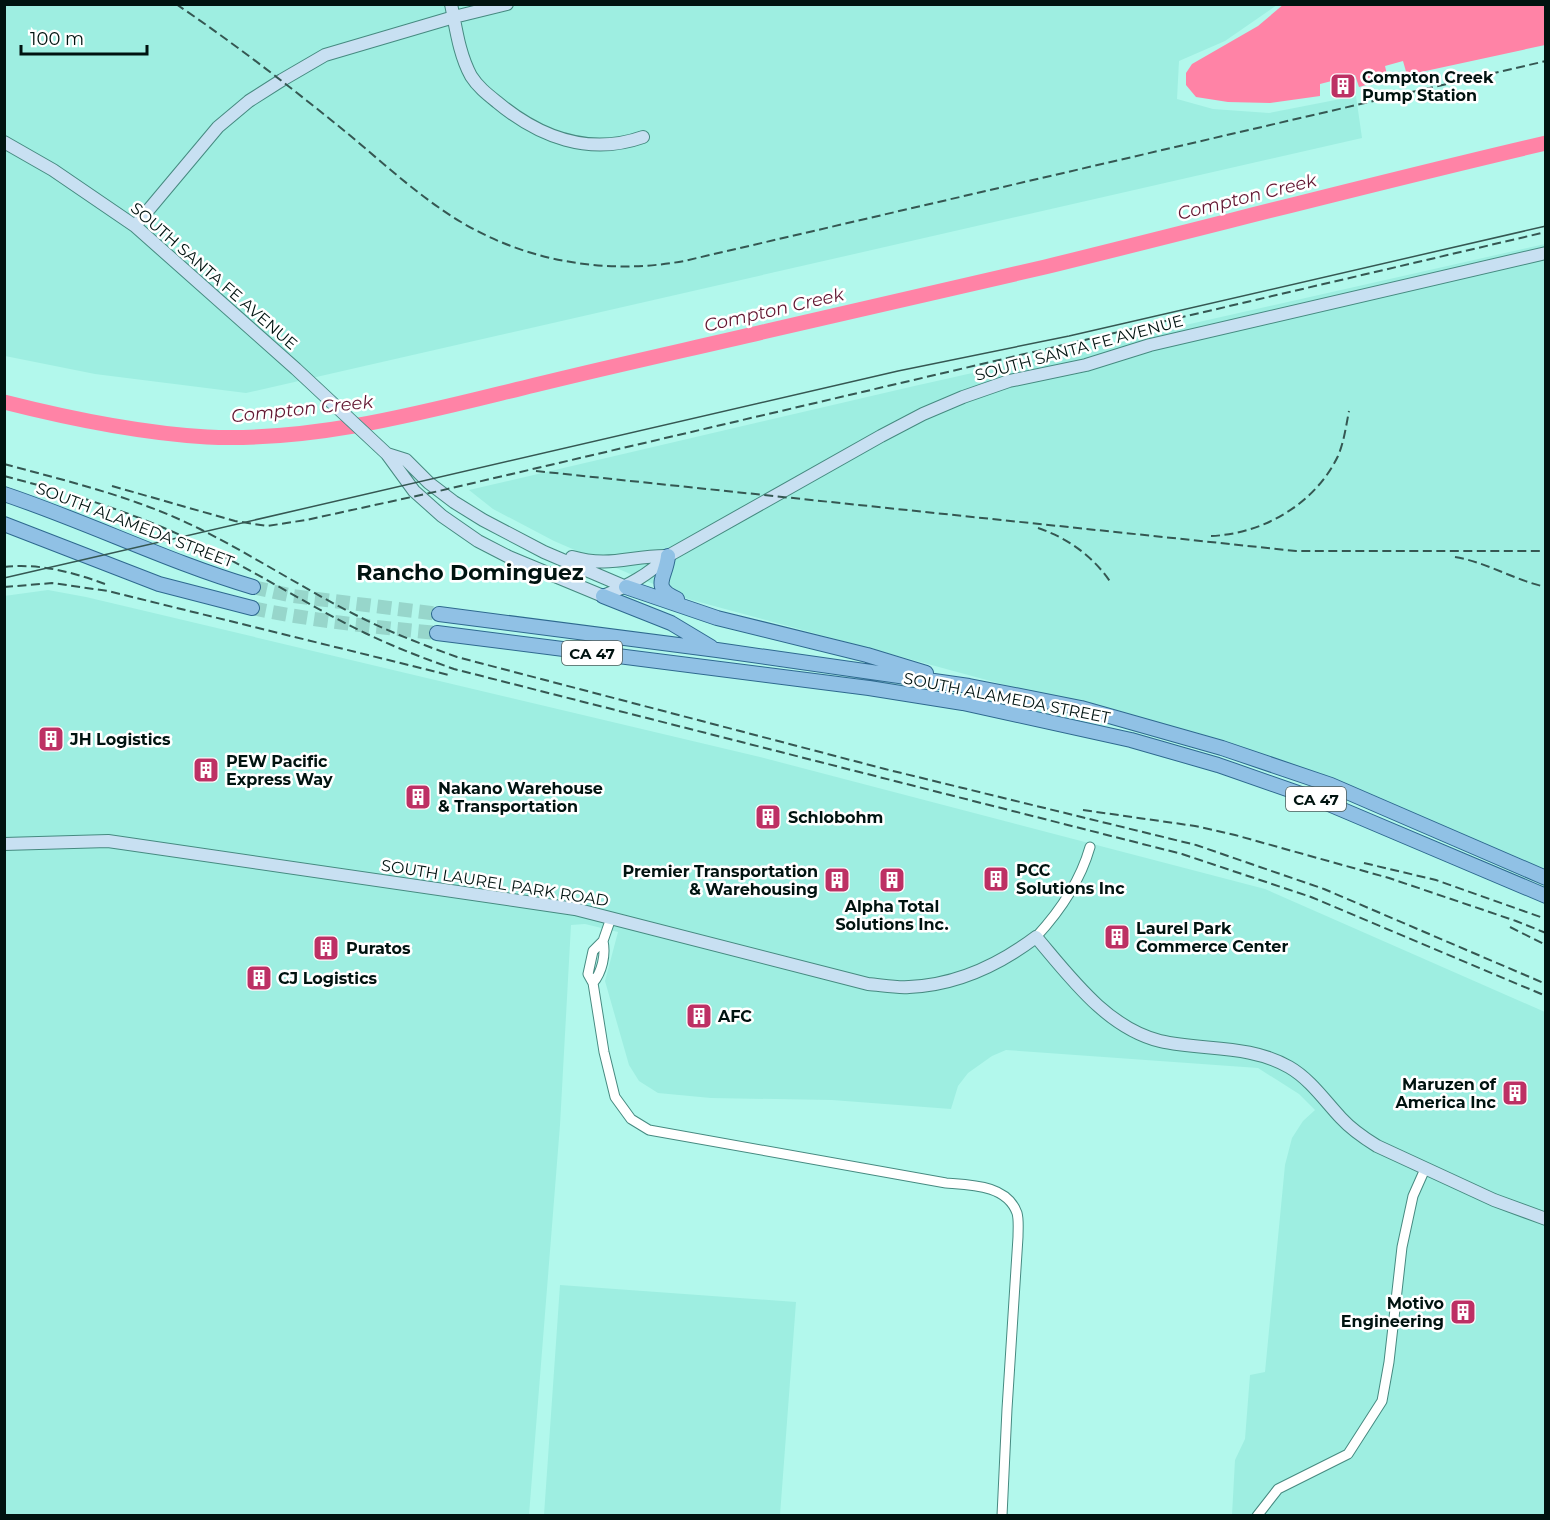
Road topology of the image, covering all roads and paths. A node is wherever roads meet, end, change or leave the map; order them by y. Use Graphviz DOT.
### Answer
graph roads {
  1 [pos="451,4"];
  2 [pos="507,4"];
  3 [pos="454,17"];
  4 [pos="643,138"];
  5 [pos="4,142"];
  6 [pos="135,226"];
  7 [pos="1545,253"];
  8 [pos="387,454"];
  9 [pos="4,494"];
  10 [pos="483,519"];
  11 [pos="4,524"];
  12 [pos="473,537"];
  13 [pos="544,552"];
  14 [pos="668,556"];
  15 [pos="253,587"];
  16 [pos="626,587"];
  17 [pos="603,596"];
  18 [pos="252,608"];
  19 [pos="439,614"];
  20 [pos="717,618"];
  21 [pos="437,633"];
  22 [pos="717,650"];
  23 [pos="747,672"];
  24 [pos="969,686"];
  25 [pos="4,844"];
  26 [pos="1090,847"];
  27 [pos="1545,878"];
  28 [pos="1545,896"];
  29 [pos="611,918"];
  30 [pos="1036,938"];
  31 [pos="1425,1169"];
  32 [pos="1545,1219"];
  33 [pos="1002,1515"];
  34 [pos="1257,1515"];
  1 -- 3 [label="street"];
  2 -- 3 [label="street"];
  3 -- 4 [label="street"];
  3 -- 6 [label="street"];
  5 -- 6 [label="street, SOUTH SANTA FE AVENUE"];
  6 -- 8 [label="street, SOUTH SANTA FE AVENUE"];
  7 -- 14 [label="street, SOUTH SANTA FE AVENUE"];
  8 -- 10 [label="street, SOUTH SANTA FE AVENUE"];
  8 -- 12 [label="street, SOUTH SANTA FE AVENUE"];
  9 -- 15 [label="main road, SOUTH ALAMEDA STREET"];
  10 -- 12 [label="street"];
  10 -- 13 [label="street, SOUTH SANTA FE AVENUE"];
  11 -- 18 [label="main road"];
  12 -- 17 [label="street, SOUTH SANTA FE AVENUE"];
  13 -- 14 [label="street"];
  13 -- 16 [label="street, SOUTH SANTA FE AVENUE"];
  14 -- 16 [label="street, SOUTH SANTA FE AVENUE"];
  14 -- 20 [label="main road"];
  16 -- 17 [label="street, SOUTH SANTA FE AVENUE"];
  16 -- 20 [label="main road"];
  17 -- 22 [label="main road"];
  19 -- 22 [label="main road, SOUTH ALAMEDA STREET / CA 47"];
  20 -- 24 [label="main road"];
  21 -- 23 [label="main road, SOUTH ALAMEDA STREET / CA 47"];
  22 -- 23 [label="main road"];
  22 -- 24 [label="main road, SOUTH ALAMEDA STREET / CA 47"];
  23 -- 28 [label="main road, SOUTH ALAMEDA STREET / CA 47"];
  24 -- 27 [label="main road, SOUTH ALAMEDA STREET / CA 47"];
  25 -- 29 [label="street, SOUTH LAUREL PARK ROAD"];
  26 -- 30 [label="street, SOUTH LAUREL PARK ROAD"];
  29 -- 30 [label="street, SOUTH LAUREL PARK ROAD"];
  29 -- 33 [label="street"];
  30 -- 31 [label="street"];
  31 -- 32 [label="street"];
  31 -- 34 [label="street"];
}
